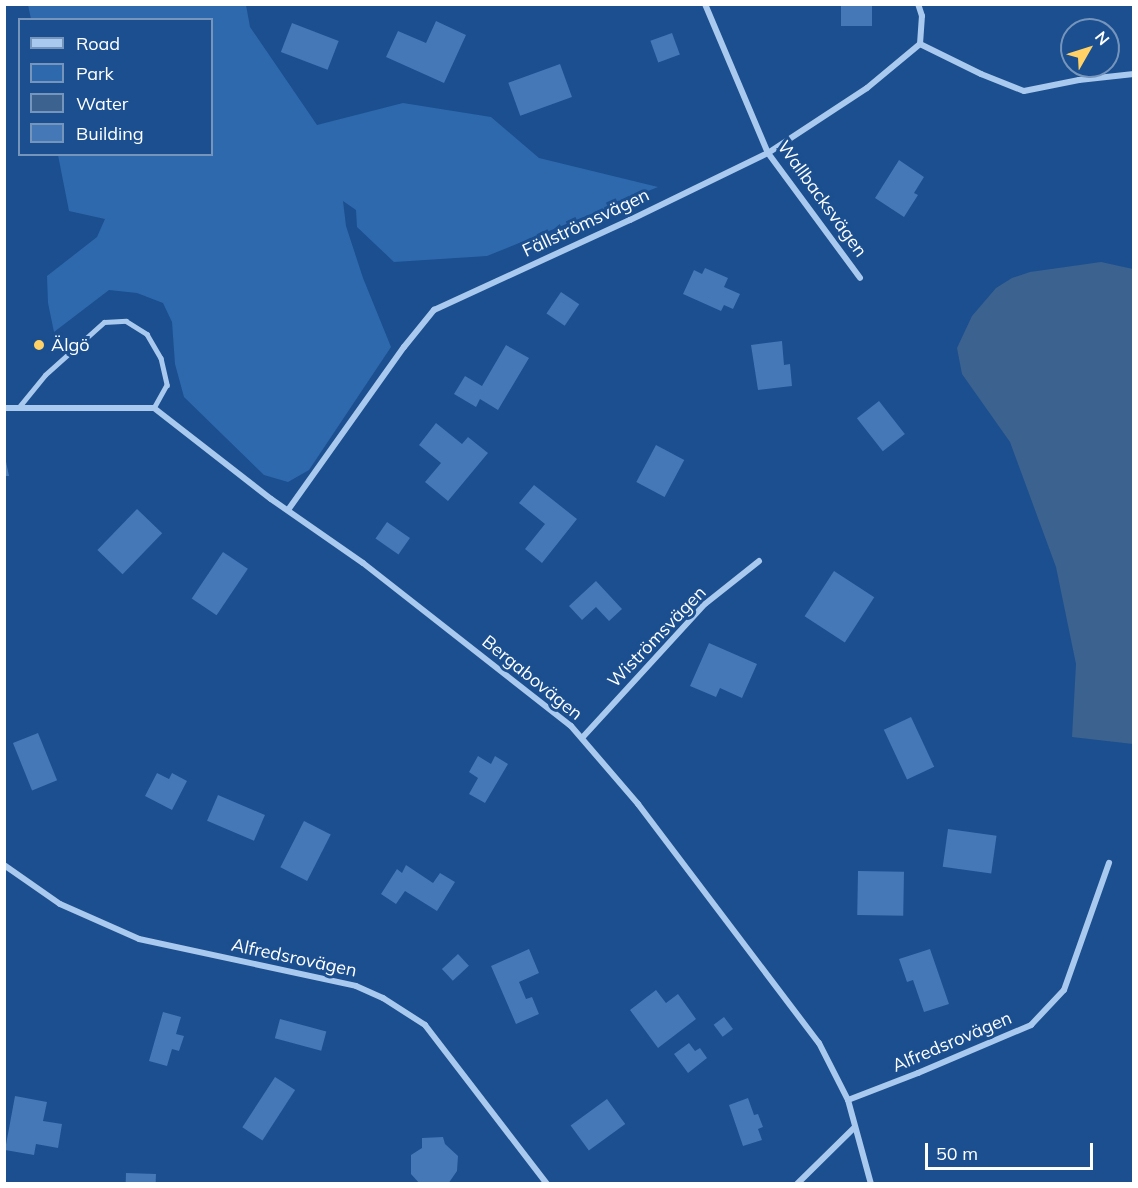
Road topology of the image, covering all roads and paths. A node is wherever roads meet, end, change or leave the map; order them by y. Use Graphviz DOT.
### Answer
graph roads {
  1 [pos="705,4"];
  2 [pos="918,4"];
  3 [pos="920,44"];
  4 [pos="1134,74"];
  5 [pos="768,153"];
  6 [pos="860,278"];
  7 [pos="19,407"];
  8 [pos="4,408"];
  9 [pos="154,408"];
  10 [pos="288,510"];
  11 [pos="759,561"];
  12 [pos="582,738"];
  13 [pos="1108,863"];
  14 [pos="4,865"];
  15 [pos="848,1100"];
  16 [pos="855,1127"];
  17 [pos="547,1184"];
  18 [pos="797,1184"];
  19 [pos="871,1184"];
  1 -- 5 [label="street, Wallbacksvägen"];
  2 -- 3 [label="street"];
  3 -- 4 [label="street"];
  3 -- 5 [label="street, Fällströmsvägen"];
  5 -- 6 [label="street, Wallbacksvägen"];
  5 -- 10 [label="street, Fällströmsvägen"];
  7 -- 8 [label="street"];
  7 -- 9 [label="street"];
  7 -- 9 [label="lane"];
  9 -- 10 [label="street, Bergabovägen"];
  10 -- 12 [label="street, Bergabovägen"];
  11 -- 12 [label="street, Wiströmsvägen"];
  12 -- 15 [label="street, Bergabovägen"];
  13 -- 15 [label="street, Alfredsrovägen"];
  14 -- 17 [label="street, Alfredsrovägen"];
  15 -- 16 [label="street, Bergabovägen"];
  16 -- 18 [label="street"];
  16 -- 19 [label="street, Bergabovägen"];
}
